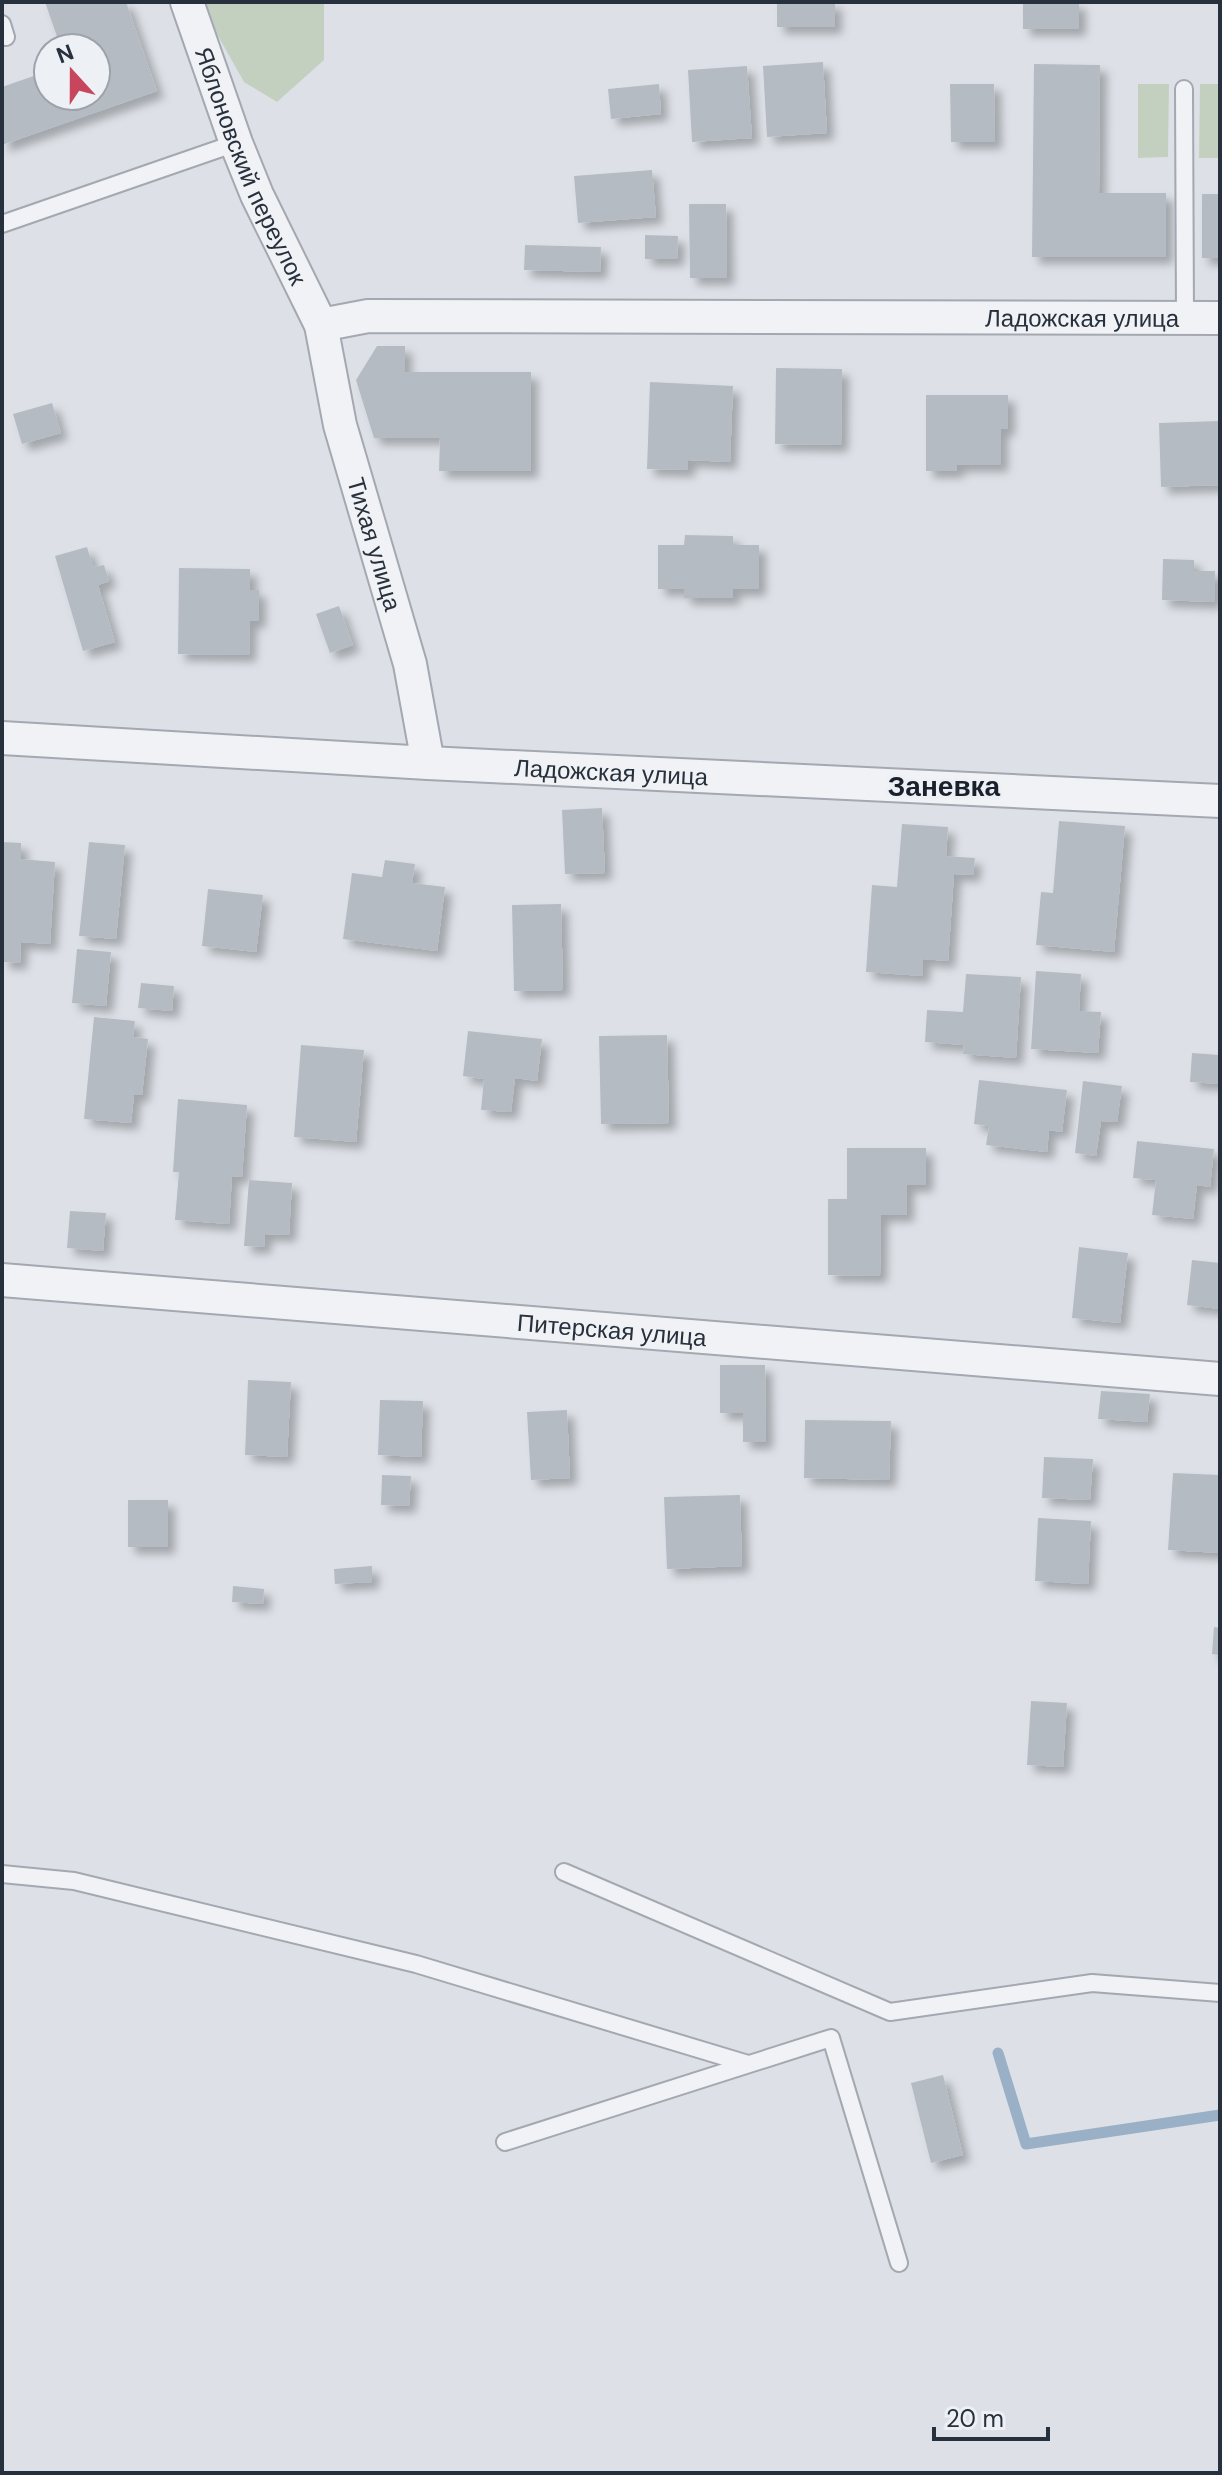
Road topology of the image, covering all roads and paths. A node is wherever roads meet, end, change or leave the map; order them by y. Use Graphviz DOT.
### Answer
graph roads {
  1 [pos="187,2"];
  2 [pos="1184,89"];
  3 [pos="236,143"];
  4 [pos="2,224"];
  5 [pos="1185,318"];
  6 [pos="1220,318"];
  7 [pos="321,325"];
  8 [pos="2,738"];
  9 [pos="428,763"];
  10 [pos="1220,801"];
  11 [pos="2,1280"];
  12 [pos="1220,1379"];
  13 [pos="564,1872"];
  14 [pos="2,1874"];
  15 [pos="1220,1993"];
  16 [pos="748,2064"];
  17 [pos="505,2142"];
  18 [pos="899,2263"];
  1 -- 3 [label="street, Яблоновский переулок"];
  2 -- 5 [label="lane"];
  3 -- 4 [label="lane"];
  3 -- 7 [label="street, Яблоновский переулок"];
  5 -- 6 [label="street, Ладожская улица"];
  5 -- 7 [label="street, Ладожская улица"];
  7 -- 9 [label="street, Тихая улица"];
  8 -- 9 [label="street, Ладожская улица"];
  9 -- 10 [label="street, Ладожская улица"];
  11 -- 12 [label="street, Питерская улица"];
  13 -- 15 [label="lane"];
  14 -- 16 [label="lane"];
  16 -- 17 [label="lane"];
  16 -- 18 [label="lane"];
}
